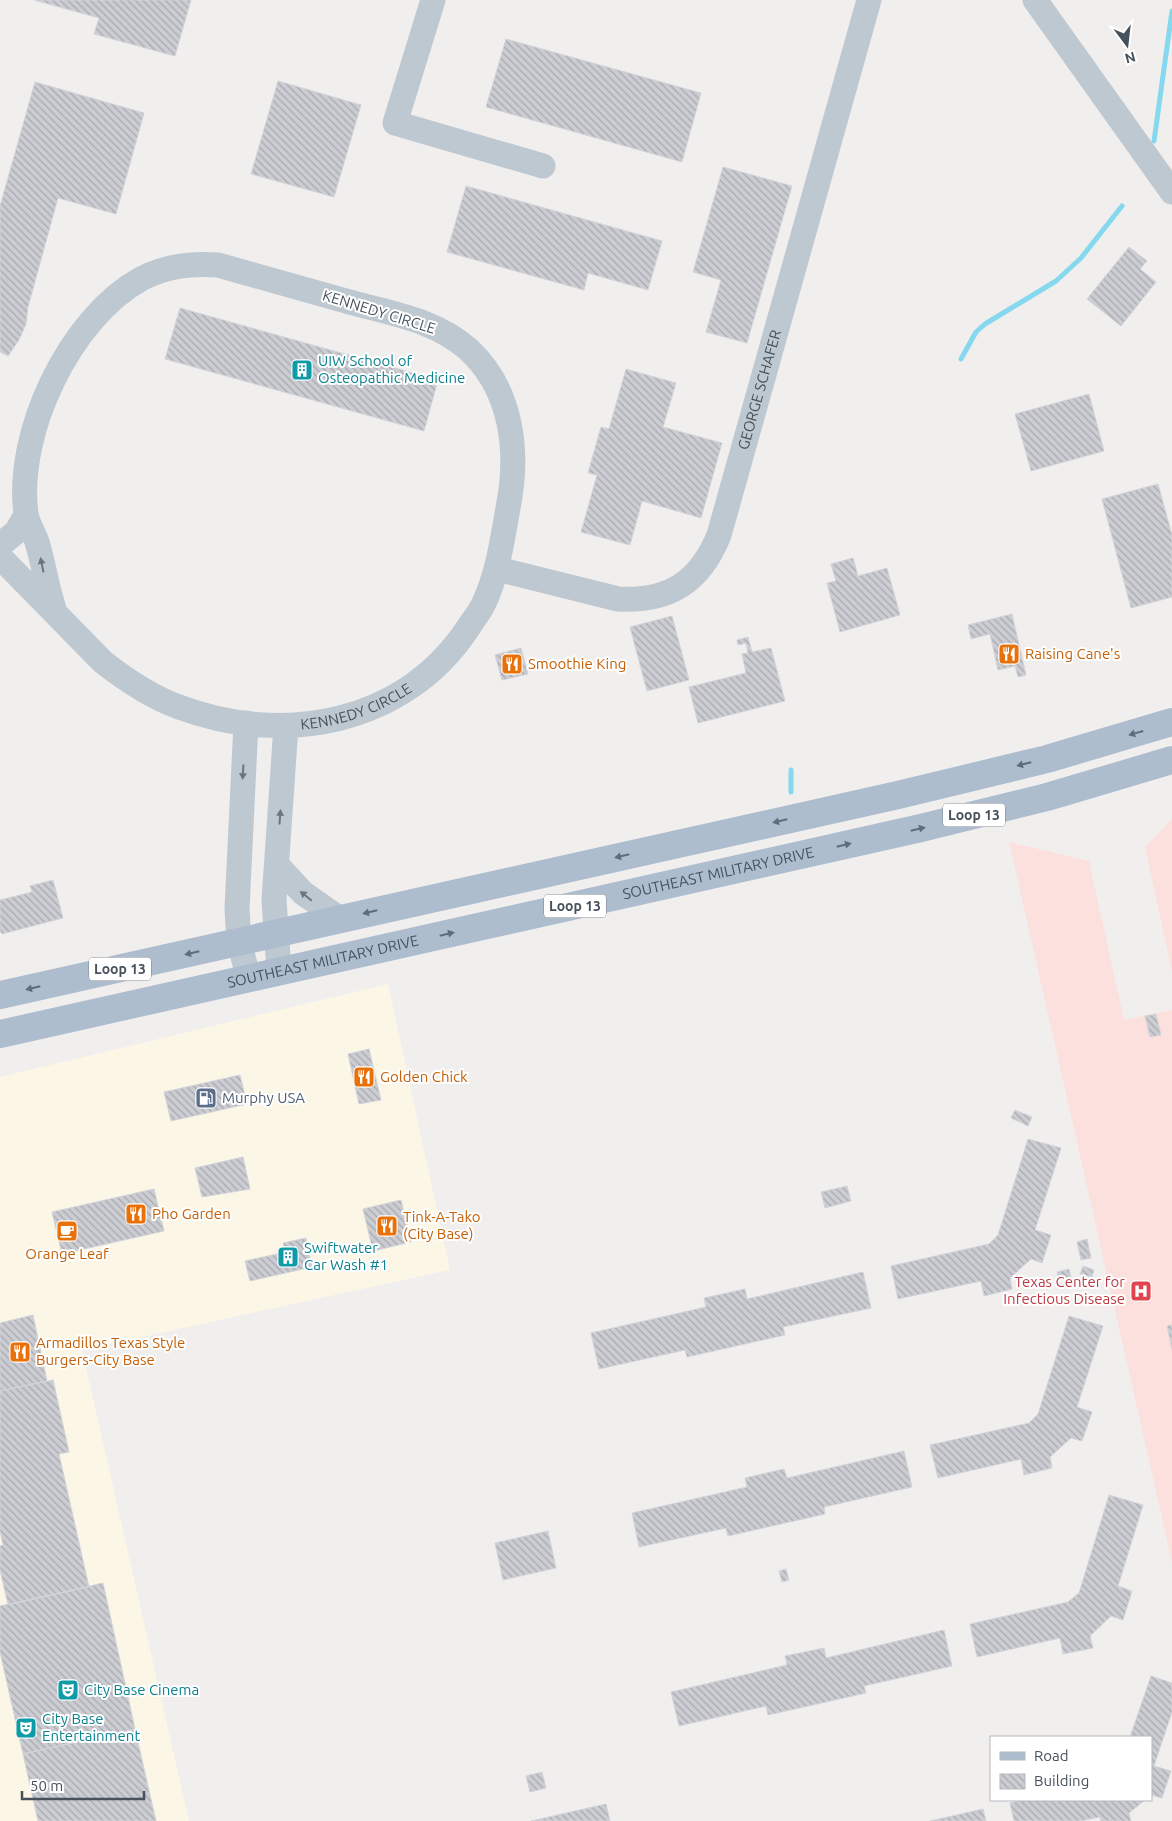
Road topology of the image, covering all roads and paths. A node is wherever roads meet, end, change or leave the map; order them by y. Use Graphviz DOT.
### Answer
graph roads {
  1 [pos="433,0"];
  2 [pos="869,0"];
  3 [pos="1035,0"];
  4 [pos="543,166"];
  5 [pos="1172,192"];
  6 [pos="26,515"];
  7 [pos="0,545"];
  8 [pos="0,557"];
  9 [pos="497,569"];
  10 [pos="55,612"];
  11 [pos="1172,722"];
  12 [pos="246,723"];
  13 [pos="286,726"];
  14 [pos="1104,743"];
  15 [pos="1172,760"];
  16 [pos="1114,777"];
  17 [pos="277,865"];
  18 [pos="340,919"];
  19 [pos="277,933"];
  20 [pos="240,942"];
  21 [pos="279,971"];
  22 [pos="249,979"];
  23 [pos="0,995"];
  24 [pos="0,1034"];
  1 -- 4 [label="street"];
  2 -- 9 [label="street, GEORGE SCHAFER"];
  3 -- 5 [label="street"];
  6 -- 7 [label="street"];
  6 -- 9 [label="street, KENNEDY CIRCLE"];
  10 -- 6 [label="street, KENNEDY CIRCLE, one-way"];
  8 -- 10 [label="street, KENNEDY CIRCLE"];
  9 -- 13 [label="street, KENNEDY CIRCLE"];
  10 -- 12 [label="street, KENNEDY CIRCLE"];
  11 -- 14 [label="main road, Loop 13, one-way"];
  12 -- 13 [label="street, KENNEDY CIRCLE"];
  12 -- 20 [label="street, one-way"];
  17 -- 13 [label="street, KENNEDY CIRCLE, one-way"];
  14 -- 16 [label="main road"];
  14 -- 18 [label="main road, Loop 13, one-way"];
  15 -- 16 [label="main road, SOUTHEAST MILITARY DRIVE / Loop 13"];
  21 -- 16 [label="main road, SOUTHEAST MILITARY DRIVE / Loop 13, one-way"];
  18 -- 17 [label="street, one-way"];
  17 -- 19 [label="street, KENNEDY CIRCLE"];
  18 -- 19 [label="main road, Loop 13"];
  19 -- 20 [label="main road, Loop 13"];
  19 -- 21 [label="street, KENNEDY CIRCLE"];
  20 -- 22 [label="street"];
  20 -- 23 [label="main road, Loop 13, one-way"];
  21 -- 22 [label="main road, SOUTHEAST MILITARY DRIVE / Loop 13"];
  22 -- 24 [label="main road, SOUTHEAST MILITARY DRIVE / Loop 13"];
}
